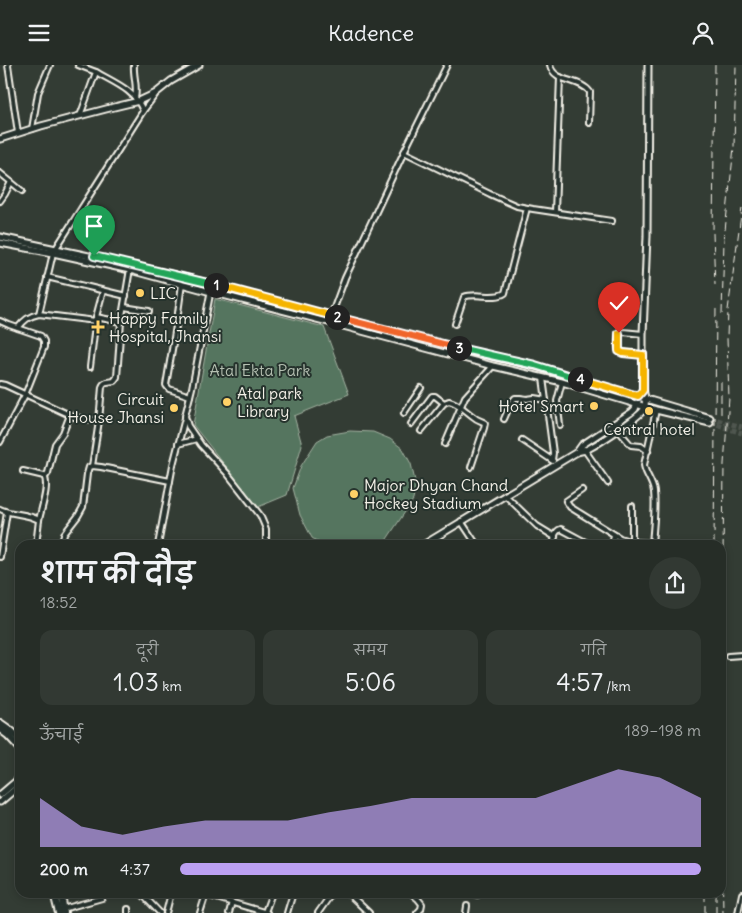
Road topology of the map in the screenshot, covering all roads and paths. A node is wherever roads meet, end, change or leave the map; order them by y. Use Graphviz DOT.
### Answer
graph roads {
  1 [pos="8,65"];
  2 [pos="50,65"];
  3 [pos="78,65"];
  4 [pos="95,65"];
  5 [pos="134,65"];
  6 [pos="199,65"];
  7 [pos="447,65"];
  8 [pos="550,65"];
  9 [pos="648,65"];
  10 [pos="95,72"];
  11 [pos="560,77"];
  12 [pos="156,93"];
  13 [pos="137,99"];
  14 [pos="143,111"];
  15 [pos="80,116"];
  16 [pos="589,123"];
  17 [pos="32,129"];
  18 [pos="18,133"];
  19 [pos="0,139"];
  20 [pos="404,152"];
  21 [pos="0,173"];
  22 [pos="10,181"];
  23 [pos="22,191"];
  24 [pos="0,201"];
  25 [pos="527,208"];
  26 [pos="555,212"];
  27 [pos="612,221"];
  28 [pos="0,237"];
  29 [pos="0,243"];
  30 [pos="55,251"];
  31 [pos="130,267"];
  32 [pos="47,277"];
  33 [pos="182,284"];
  34 [pos="212,284"];
  35 [pos="103,291"];
  36 [pos="211,292"];
  37 [pos="126,296"];
  38 [pos="124,307"];
  39 [pos="149,311"];
  40 [pos="39,314"];
  41 [pos="330,316"];
  42 [pos="96,319"];
  43 [pos="0,321"];
  44 [pos="121,322"];
  45 [pos="455,324"];
  46 [pos="367,325"];
  47 [pos="18,328"];
  48 [pos="366,332"];
  49 [pos="643,334"];
  50 [pos="643,355"];
  51 [pos="493,366"];
  52 [pos="90,367"];
  53 [pos="543,379"];
  54 [pos="562,382"];
  55 [pos="0,384"];
  56 [pos="421,388"];
  57 [pos="643,390"];
  58 [pos="25,395"];
  59 [pos="190,396"];
  60 [pos="638,396"];
  61 [pos="646,399"];
  62 [pos="546,400"];
  63 [pos="444,403"];
  64 [pos="411,404"];
  65 [pos="637,404"];
  66 [pos="461,405"];
  67 [pos="645,406"];
  68 [pos="656,410"];
  69 [pos="421,411"];
  70 [pos="404,413"];
  71 [pos="70,415"];
  72 [pos="185,416"];
  73 [pos="504,419"];
  74 [pos="99,421"];
  75 [pos="411,424"];
  76 [pos="560,425"];
  77 [pos="618,430"];
  78 [pos="421,431"];
  79 [pos="198,439"];
  80 [pos="522,440"];
  81 [pos="0,442"];
  82 [pos="178,444"];
  83 [pos="444,444"];
  84 [pos="584,448"];
  85 [pos="648,451"];
  86 [pos="554,463"];
  87 [pos="92,466"];
  88 [pos="471,467"];
  89 [pos="23,471"];
  90 [pos="46,477"];
  91 [pos="170,481"];
  92 [pos="608,483"];
  93 [pos="582,490"];
  94 [pos="505,495"];
  95 [pos="632,506"];
  96 [pos="0,509"];
  97 [pos="7,512"];
  98 [pos="39,520"];
  99 [pos="461,521"];
  100 [pos="614,535"];
  101 [pos="554,537"];
  102 [pos="37,540"];
  103 [pos="63,540"];
  104 [pos="159,540"];
  105 [pos="266,540"];
  106 [pos="432,540"];
  107 [pos="474,540"];
  108 [pos="582,540"];
  109 [pos="613,540"];
  110 [pos="625,540"];
  111 [pos="632,540"];
  112 [pos="652,540"];
  113 [pos="0,557"];
  114 [pos="742,655"];
  115 [pos="728,656"];
  116 [pos="0,723"];
  117 [pos="0,729"];
  118 [pos="15,734"];
  119 [pos="15,742"];
  120 [pos="15,782"];
  121 [pos="15,789"];
  122 [pos="0,795"];
  123 [pos="0,802"];
  124 [pos="742,894"];
  125 [pos="56,898"];
  126 [pos="61,898"];
  127 [pos="102,898"];
  128 [pos="146,898"];
  129 [pos="170,898"];
  130 [pos="205,898"];
  131 [pos="219,898"];
  132 [pos="270,898"];
  133 [pos="292,898"];
  134 [pos="328,898"];
  135 [pos="353,898"];
  136 [pos="417,898"];
  137 [pos="232,902"];
  138 [pos="467,906"];
  139 [pos="251,907"];
  140 [pos="61,911"];
  141 [pos="266,912"];
  142 [pos="160,913"];
  143 [pos="166,913"];
  144 [pos="200,913"];
  145 [pos="229,913"];
  146 [pos="249,913"];
  147 [pos="287,913"];
  148 [pos="318,913"];
  149 [pos="369,913"];
  150 [pos="417,913"];
  151 [pos="466,913"];
  152 [pos="738,913"];
  1 -- 18 [label="street"];
  2 -- 17 [label="street"];
  3 -- 10 [label="street"];
  4 -- 10 [label="street"];
  5 -- 13 [label="street"];
  6 -- 12 [label="street"];
  7 -- 20 [label="street"];
  8 -- 11 [label="street"];
  9 -- 49 [label="street"];
  10 -- 13 [label="street"];
  10 -- 15 [label="street"];
  11 -- 16 [label="street"];
  11 -- 26 [label="street"];
  12 -- 13 [label="street"];
  12 -- 14 [label="street"];
  13 -- 14 [label="street"];
  13 -- 15 [label="street"];
  14 -- 30 [label="street"];
  15 -- 17 [label="street"];
  17 -- 18 [label="street"];
  18 -- 19 [label="street"];
  20 -- 25 [label="street"];
  20 -- 41 [label="street"];
  21 -- 22 [label="street"];
  22 -- 23 [label="street"];
  22 -- 24 [label="street"];
  25 -- 26 [label="street"];
  25 -- 45 [label="street"];
  26 -- 27 [label="street"];
  28 -- 30 [label="street"];
  29 -- 30 [label="street"];
  30 -- 31 [label="street"];
  30 -- 32 [label="street"];
  31 -- 33 [label="street"];
  31 -- 34 [label="street"];
  31 -- 37 [label="street"];
  32 -- 35 [label="street"];
  32 -- 40 [label="street"];
  33 -- 36 [label="street"];
  33 -- 59 [label="street"];
  34 -- 36 [label="street"];
  34 -- 41 [label="street"];
  35 -- 37 [label="street"];
  35 -- 42 [label="street"];
  36 -- 48 [label="street"];
  36 -- 59 [label="street"];
  37 -- 38 [label="street"];
  38 -- 39 [label="street"];
  38 -- 44 [label="street"];
  40 -- 42 [label="street"];
  40 -- 47 [label="street"];
  41 -- 46 [label="street"];
  42 -- 44 [label="street"];
  42 -- 52 [label="street"];
  43 -- 47 [label="street"];
  44 -- 74 [label="street"];
  46 -- 48 [label="street"];
  46 -- 60 [label="street"];
  47 -- 58 [label="street"];
  48 -- 51 [label="street"];
  49 -- 50 [label="street"];
  49 -- 50 [label="street"];
  50 -- 57 [label="street"];
  51 -- 53 [label="street"];
  51 -- 66 [label="street"];
  53 -- 54 [label="street"];
  53 -- 62 [label="street"];
  54 -- 65 [label="street"];
  54 -- 76 [label="street"];
  55 -- 58 [label="street"];
  56 -- 64 [label="street"];
  57 -- 60 [label="street"];
  57 -- 61 [label="street"];
  58 -- 71 [label="street"];
  58 -- 81 [label="street"];
  59 -- 72 [label="street"];
  60 -- 61 [label="street"];
  60 -- 65 [label="street"];
  61 -- 67 [label="street"];
  61 -- 68 [label="street"];
  62 -- 73 [label="street"];
  62 -- 86 [label="street"];
  63 -- 66 [label="street"];
  63 -- 69 [label="street"];
  63 -- 78 [label="street"];
  64 -- 69 [label="street"];
  64 -- 70 [label="street"];
  65 -- 67 [label="street"];
  65 -- 84 [label="street"];
  66 -- 83 [label="street"];
  66 -- 88 [label="street"];
  67 -- 68 [label="street"];
  67 -- 77 [label="street"];
  68 -- 85 [label="street"];
  69 -- 75 [label="street"];
  71 -- 74 [label="street"];
  71 -- 90 [label="street"];
  72 -- 79 [label="street"];
  72 -- 82 [label="street"];
  74 -- 87 [label="street"];
  77 -- 84 [label="street"];
  77 -- 85 [label="street"];
  79 -- 82 [label="street"];
  79 -- 105 [label="street"];
  80 -- 86 [label="street"];
  82 -- 91 [label="street"];
  84 -- 86 [label="street"];
  84 -- 92 [label="street"];
  85 -- 112 [label="street"];
  86 -- 94 [label="street"];
  87 -- 91 [label="street"];
  87 -- 103 [label="street"];
  89 -- 90 [label="street"];
  90 -- 98 [label="street"];
  91 -- 104 [label="street"];
  93 -- 100 [label="street"];
  94 -- 99 [label="street"];
  94 -- 101 [label="street"];
  95 -- 111 [label="street"];
  96 -- 97 [label="street"];
  97 -- 98 [label="street"];
  97 -- 113 [label="street"];
  98 -- 102 [label="street"];
  99 -- 106 [label="street"];
  99 -- 107 [label="street"];
  100 -- 109 [label="street"];
  100 -- 110 [label="street"];
  101 -- 108 [label="street"];
  114 -- 115 [label="street"];
  116 -- 118 [label="main road"];
  117 -- 119 [label="main road"];
  120 -- 122 [label="street"];
  121 -- 123 [label="street"];
  124 -- 152 [label="street"];
  125 -- 140 [label="main road"];
  126 -- 140 [label="main road"];
  127 -- 140 [label="street"];
  128 -- 142 [label="street"];
  129 -- 143 [label="street"];
  130 -- 144 [label="street"];
  131 -- 137 [label="street"];
  132 -- 141 [label="street"];
  133 -- 147 [label="street"];
  134 -- 148 [label="street"];
  135 -- 149 [label="street"];
  136 -- 150 [label="street"];
  137 -- 139 [label="street"];
  137 -- 145 [label="street"];
  138 -- 151 [label="street"];
  139 -- 141 [label="street"];
  139 -- 146 [label="street"];
}
